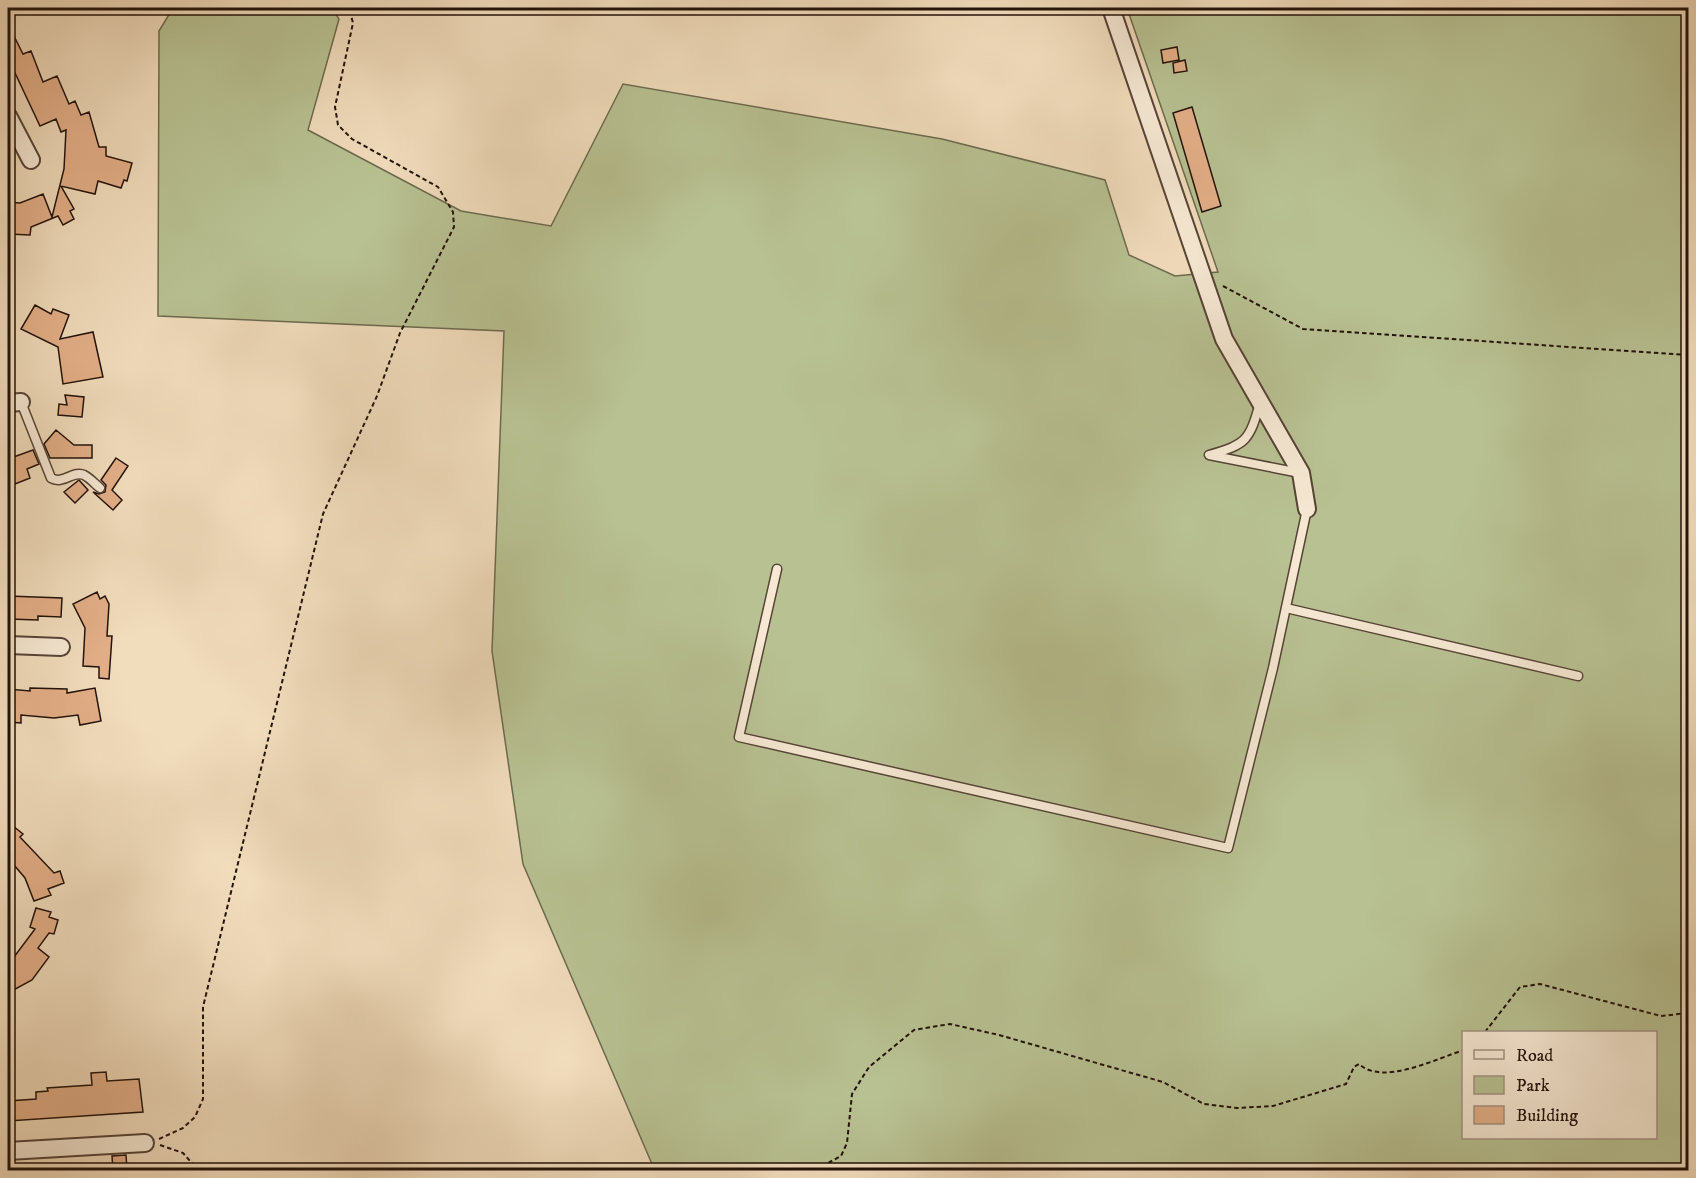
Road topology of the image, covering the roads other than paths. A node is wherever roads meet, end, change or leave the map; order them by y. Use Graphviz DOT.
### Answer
graph roads {
  1 [pos="1111,8"];
  2 [pos="8,116"];
  3 [pos="31,160"];
  4 [pos="14,403"];
  5 [pos="1260,403"];
  6 [pos="1300,473"];
  7 [pos="100,488"];
  8 [pos="1307,509"];
  9 [pos="777,569"];
  10 [pos="1286,608"];
  11 [pos="8,645"];
  12 [pos="61,647"];
  13 [pos="1578,676"];
  14 [pos="145,1143"];
  15 [pos="8,1151"];
  1 -- 5 [label="street"];
  2 -- 3 [label="street"];
  4 -- 7 [label="lane"];
  5 -- 6 [label="street"];
  5 -- 6 [label="lane"];
  6 -- 8 [label="street"];
  8 -- 10 [label="lane"];
  9 -- 10 [label="lane"];
  10 -- 13 [label="lane"];
  11 -- 12 [label="street"];
  14 -- 15 [label="street"];
}
